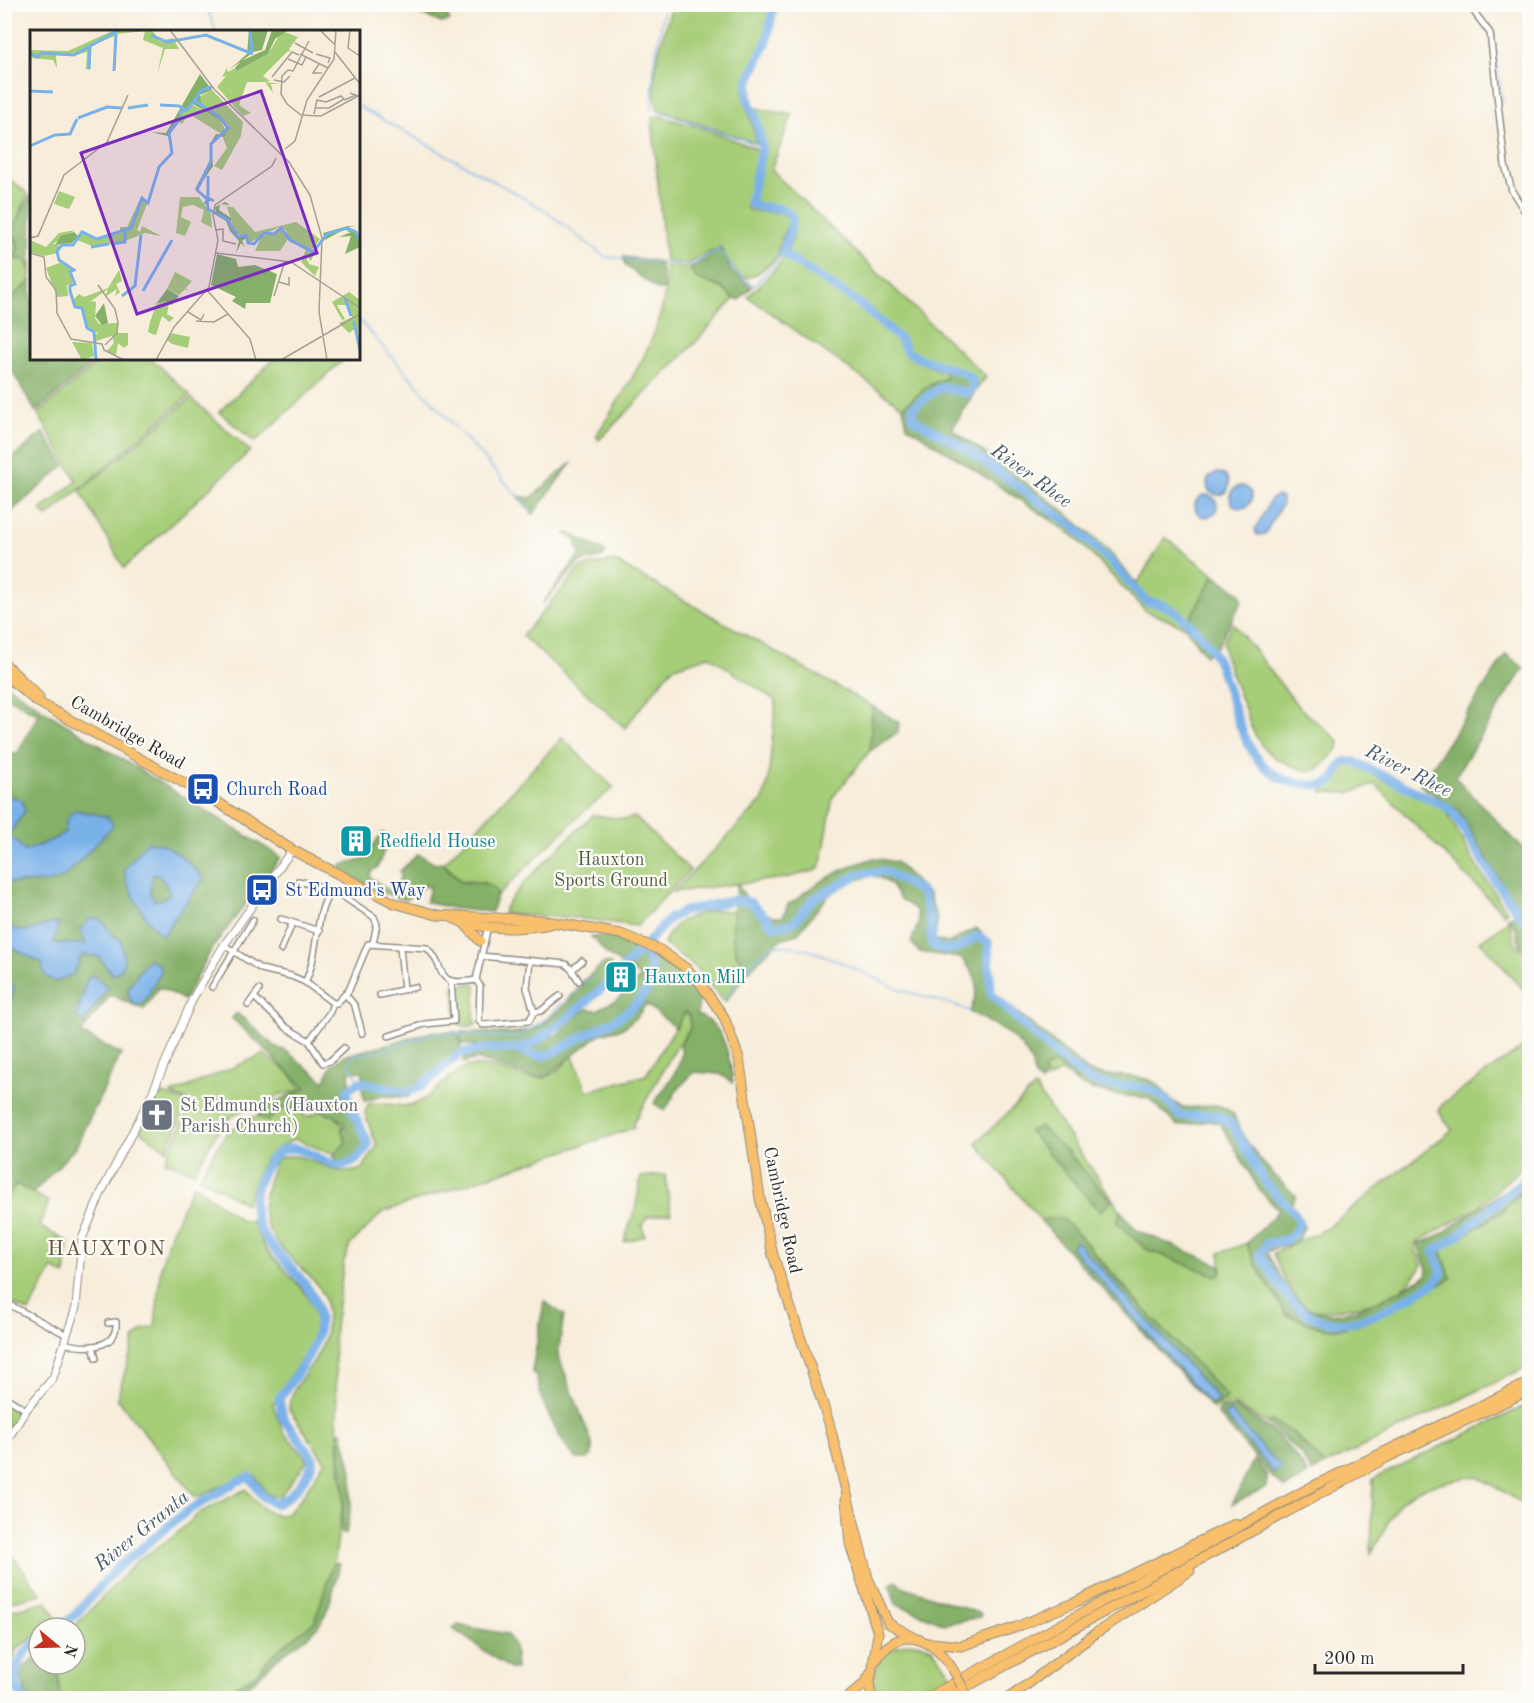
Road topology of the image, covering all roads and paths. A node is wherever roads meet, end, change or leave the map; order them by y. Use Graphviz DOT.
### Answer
graph roads {
  1 [pos="1468,4"];
  2 [pos="1530,220"];
  3 [pos="5,667"];
  4 [pos="292,850"];
  5 [pos="298,881"];
  6 [pos="330,893"];
  7 [pos="451,916"];
  8 [pos="281,919"];
  9 [pos="253,920"];
  10 [pos="485,921"];
  11 [pos="464,923"];
  12 [pos="292,924"];
  13 [pos="319,931"];
  14 [pos="481,942"];
  15 [pos="373,943"];
  16 [pos="224,945"];
  17 [pos="400,947"];
  18 [pos="281,950"];
  19 [pos="234,954"];
  20 [pos="481,956"];
  21 [pos="530,961"];
  22 [pos="582,961"];
  23 [pos="572,970"];
  24 [pos="476,980"];
  25 [pos="451,981"];
  26 [pos="579,981"];
  27 [pos="305,982"];
  28 [pos="212,987"];
  29 [pos="415,987"];
  30 [pos="404,989"];
  31 [pos="259,990"];
  32 [pos="346,995"];
  33 [pos="380,995"];
  34 [pos="560,996"];
  35 [pos="254,997"];
  36 [pos="333,1003"];
  37 [pos="248,1005"];
  38 [pos="534,1012"];
  39 [pos="362,1033"];
  40 [pos="389,1036"];
  41 [pos="309,1041"];
  42 [pos="344,1048"];
  43 [pos="4,1302"];
  44 [pos="108,1323"];
  45 [pos="66,1339"];
  46 [pos="93,1346"];
  47 [pos="96,1358"];
  48 [pos="1530,1382"];
  49 [pos="1530,1390"];
  50 [pos="4,1396"];
  51 [pos="26,1410"];
  52 [pos="4,1444"];
  53 [pos="846,1497"];
  54 [pos="1256,1518"];
  55 [pos="1226,1545"];
  56 [pos="917,1639"];
  57 [pos="931,1643"];
  58 [pos="872,1669"];
  59 [pos="848,1698"];
  60 [pos="872,1698"];
  61 [pos="927,1698"];
  62 [pos="945,1698"];
  63 [pos="968,1698"];
  64 [pos="1008,1698"];
  1 -- 2 [label="street"];
  3 -- 4 [label="highway, Cambridge Road"];
  4 -- 7 [label="highway, Cambridge Road"];
  4 -- 16 [label="street"];
  5 -- 6 [label="street"];
  6 -- 13 [label="street"];
  6 -- 15 [label="street"];
  7 -- 10 [label="highway, Cambridge Road"];
  7 -- 11 [label="highway, Cambridge Road"];
  8 -- 12 [label="street"];
  9 -- 19 [label="street"];
  10 -- 11 [label="highway, Cambridge Road"];
  10 -- 14 [label="street"];
  10 -- 53 [label="highway, Cambridge Road"];
  11 -- 14 [label="highway"];
  12 -- 13 [label="street"];
  12 -- 18 [label="street"];
  13 -- 27 [label="street"];
  14 -- 20 [label="street"];
  15 -- 17 [label="street"];
  15 -- 32 [label="street"];
  16 -- 19 [label="street"];
  16 -- 45 [label="street"];
  17 -- 25 [label="street"];
  17 -- 30 [label="street"];
  19 -- 27 [label="street"];
  19 -- 28 [label="street"];
  20 -- 21 [label="street"];
  20 -- 24 [label="street"];
  21 -- 23 [label="street"];
  21 -- 38 [label="street"];
  22 -- 23 [label="street"];
  23 -- 26 [label="street"];
  24 -- 25 [label="street"];
  24 -- 38 [label="street"];
  25 -- 40 [label="street"];
  27 -- 36 [label="street"];
  29 -- 30 [label="street"];
  30 -- 33 [label="street"];
  31 -- 35 [label="street"];
  32 -- 36 [label="street"];
  32 -- 39 [label="street"];
  34 -- 38 [label="street"];
  35 -- 37 [label="street"];
  35 -- 41 [label="street"];
  36 -- 41 [label="street"];
  41 -- 42 [label="street"];
  43 -- 45 [label="street"];
  44 -- 46 [label="street"];
  45 -- 46 [label="street"];
  45 -- 51 [label="street"];
  46 -- 47 [label="street"];
  48 -- 54 [label="highway"];
  49 -- 55 [label="highway"];
  50 -- 51 [label="street"];
  51 -- 52 [label="street"];
  53 -- 56 [label="highway, Cambridge Road"];
  53 -- 58 [label="highway, Cambridge Road"];
  54 -- 57 [label="highway, Cambridge Road"];
  54 -- 61 [label="highway"];
  55 -- 62 [label="highway"];
  55 -- 64 [label="highway"];
  56 -- 57 [label="highway, Cambridge Road"];
  56 -- 58 [label="highway"];
  57 -- 63 [label="highway, bridge"];
  58 -- 59 [label="highway"];
  58 -- 60 [label="highway, Cambridge Road"];
}
